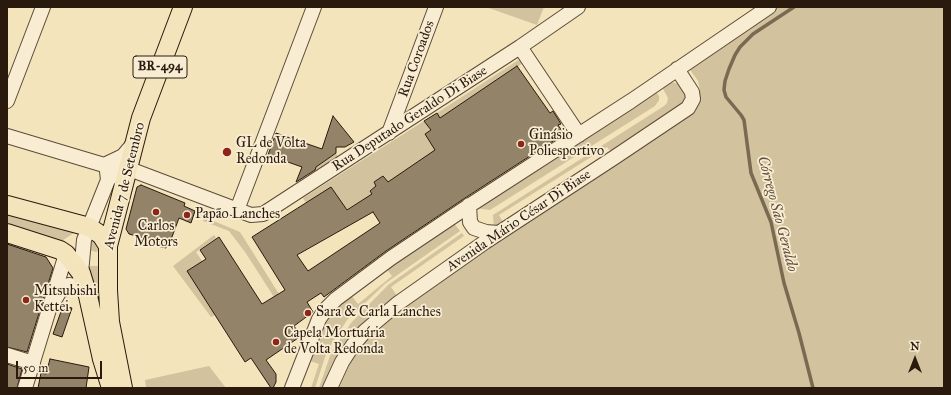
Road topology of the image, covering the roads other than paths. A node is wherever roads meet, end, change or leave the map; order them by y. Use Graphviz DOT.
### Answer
graph roads {
  1 [pos="43,7"];
  2 [pos="183,7"];
  3 [pos="314,7"];
  4 [pos="436,7"];
  5 [pos="559,7"];
  6 [pos="578,7"];
  7 [pos="769,7"];
  8 [pos="553,24"];
  9 [pos="520,47"];
  10 [pos="678,69"];
  11 [pos="7,101"];
  12 [pos="389,133"];
  13 [pos="579,135"];
  14 [pos="7,136"];
  15 [pos="136,136"];
  16 [pos="104,165"];
  17 [pos="129,170"];
  18 [pos="108,180"];
  19 [pos="7,205"];
  20 [pos="470,205"];
  21 [pos="237,210"];
  22 [pos="88,228"];
  23 [pos="7,233"];
  24 [pos="498,233"];
  25 [pos="108,246"];
  26 [pos="66,254"];
  27 [pos="81,273"];
  28 [pos="88,296"];
  29 [pos="50,309"];
  30 [pos="7,355"];
  31 [pos="102,359"];
  32 [pos="33,363"];
  33 [pos="123,383"];
  34 [pos="25,388"];
  35 [pos="103,388"];
  36 [pos="111,388"];
  37 [pos="292,388"];
  38 [pos="330,388"];
  1 -- 11 [label="street"];
  2 -- 15 [label="main road, Avenida 7 de Setembro / BR-494"];
  3 -- 21 [label="street"];
  4 -- 12 [label="street, Rua Coroados"];
  5 -- 8 [label="street"];
  6 -- 8 [label="street, Rua Deputado Geraldo Di Biase"];
  7 -- 10 [label="street"];
  8 -- 9 [label="street, Rua Deputado Geraldo Di Biase"];
  9 -- 12 [label="street, Rua Deputado Geraldo Di Biase"];
  9 -- 13 [label="street"];
  10 -- 13 [label="street"];
  10 -- 24 [label="street, Avenida Mário César Di Biase"];
  12 -- 21 [label="street, Rua Deputado Geraldo Di Biase"];
  13 -- 20 [label="street"];
  14 -- 16 [label="street"];
  15 -- 16 [label="street"];
  15 -- 17 [label="main road, Avenida 7 de Setembro"];
  16 -- 18 [label="street"];
  17 -- 18 [label="street"];
  17 -- 21 [label="street, Rua Deputado Geraldo Di Biase"];
  17 -- 25 [label="main road, Avenida 7 de Setembro"];
  18 -- 22 [label="street, Avenida 7 de Setembro"];
  19 -- 22 [label="main road"];
  20 -- 24 [label="street"];
  20 -- 37 [label="street"];
  22 -- 25 [label="main road"];
  22 -- 27 [label="street, Avenida 7 de Setembro"];
  23 -- 26 [label="main road"];
  24 -- 38 [label="street, Avenida Mário César Di Biase"];
  25 -- 33 [label="main road, Avenida 7 de Setembro"];
  26 -- 27 [label="main road"];
  26 -- 29 [label="street"];
  27 -- 28 [label="main road, Avenida 7 de Setembro"];
  28 -- 29 [label="street"];
  28 -- 31 [label="main road, Avenida 7 de Setembro"];
  29 -- 32 [label="street"];
  30 -- 32 [label="street"];
  31 -- 35 [label="street, Avenida 7 de Setembro"];
  31 -- 36 [label="main road, Avenida 7 de Setembro"];
  32 -- 34 [label="street"];
}
